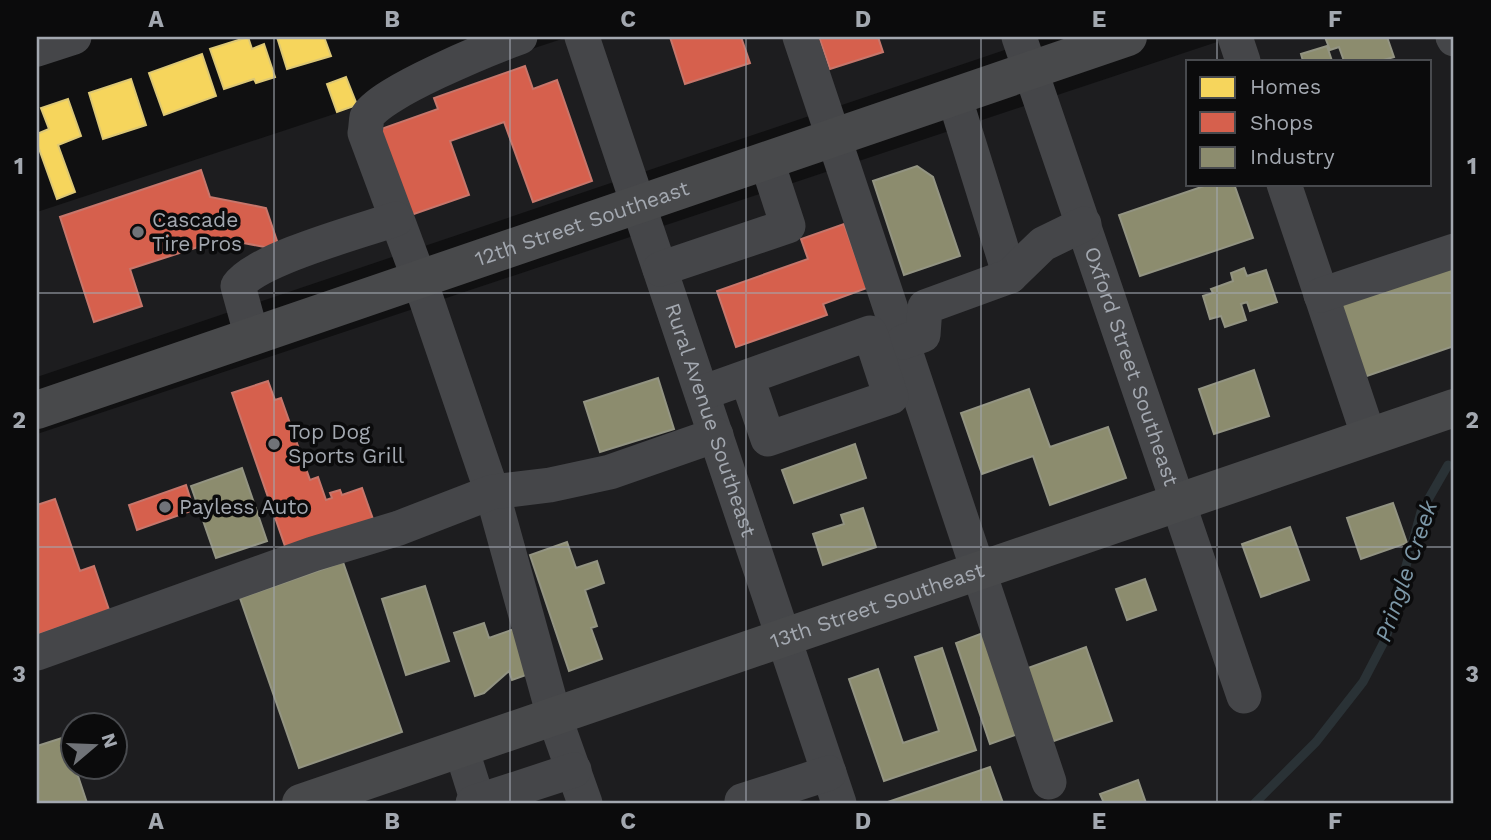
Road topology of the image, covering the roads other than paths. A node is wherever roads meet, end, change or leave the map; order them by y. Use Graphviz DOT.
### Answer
graph roads {
  1 [pos="74,37"];
  2 [pos="520,37"];
  3 [pos="582,37"];
  4 [pos="800,37"];
  5 [pos="1128,37"];
  6 [pos="1235,37"];
  7 [pos="37,49"];
  8 [pos="1025,53"];
  9 [pos="1243,60"];
  10 [pos="954,96"];
  11 [pos="834,138"];
  12 [pos="767,162"];
  13 [pos="1285,186"];
  14 [pos="639,206"];
  15 [pos="396,219"];
  16 [pos="1084,224"];
  17 [pos="1454,251"];
  18 [pos="660,270"];
  19 [pos="1010,276"];
  20 [pos="420,281"];
  21 [pos="1321,295"];
  22 [pos="252,337"];
  23 [pos="903,342"];
  24 [pos="747,378"];
  25 [pos="702,393"];
  26 [pos="1454,408"];
  27 [pos="37,410"];
  28 [pos="716,435"];
  29 [pos="1369,437"];
  30 [pos="492,492"];
  31 [pos="1178,502"];
  32 [pos="980,570"];
  33 [pos="785,637"];
  34 [pos="37,653"];
  35 [pos="1244,696"];
  36 [pos="554,716"];
  37 [pos="461,748"];
  38 [pos="574,770"];
  39 [pos="1049,782"];
  40 [pos="834,788"];
  41 [pos="475,802"];
  42 [pos="742,802"];
  43 [pos="301,803"];
  44 [pos="585,803"];
  1 -- 7 [label="street"];
  2 -- 15 [label="street"];
  3 -- 14 [label="street, Rural Avenue Southeast"];
  4 -- 11 [label="street"];
  5 -- 8 [label="main road, 12th Street Southeast"];
  6 -- 9 [label="street"];
  8 -- 10 [label="main road, 12th Street Southeast"];
  8 -- 16 [label="street, Oxford Street Southeast"];
  10 -- 11 [label="main road, 12th Street Southeast"];
  10 -- 19 [label="street"];
  11 -- 12 [label="main road, 12th Street Southeast"];
  11 -- 23 [label="street"];
  12 -- 14 [label="main road, 12th Street Southeast"];
  12 -- 18 [label="street"];
  13 -- 21 [label="street"];
  14 -- 18 [label="street, Rural Avenue Southeast"];
  14 -- 20 [label="main road, 12th Street Southeast"];
  15 -- 20 [label="street"];
  15 -- 22 [label="street"];
  16 -- 19 [label="street"];
  16 -- 31 [label="street, Oxford Street Southeast"];
  17 -- 21 [label="street"];
  18 -- 25 [label="street, Rural Avenue Southeast"];
  19 -- 23 [label="street"];
  20 -- 22 [label="main road, 12th Street Southeast"];
  20 -- 30 [label="street"];
  21 -- 29 [label="street"];
  22 -- 27 [label="main road, 12th Street Southeast"];
  23 -- 32 [label="street"];
  24 -- 25 [label="street"];
  25 -- 28 [label="street, Rural Avenue Southeast"];
  26 -- 29 [label="main road, 13th Street Southeast"];
  28 -- 30 [label="street"];
  28 -- 33 [label="street, Rural Avenue Southeast"];
  29 -- 31 [label="main road, 13th Street Southeast"];
  30 -- 34 [label="street"];
  30 -- 36 [label="street"];
  31 -- 32 [label="main road, 13th Street Southeast"];
  31 -- 35 [label="street, Oxford Street Southeast"];
  32 -- 33 [label="main road, 13th Street Southeast"];
  32 -- 39 [label="street"];
  33 -- 36 [label="main road, 13th Street Southeast"];
  33 -- 40 [label="street, Rural Avenue Southeast"];
  36 -- 37 [label="main road, 13th Street Southeast"];
  36 -- 38 [label="street"];
  37 -- 41 [label="street"];
  37 -- 43 [label="main road, 13th Street Southeast"];
  38 -- 41 [label="street"];
  38 -- 44 [label="street"];
  40 -- 42 [label="street"];
}
